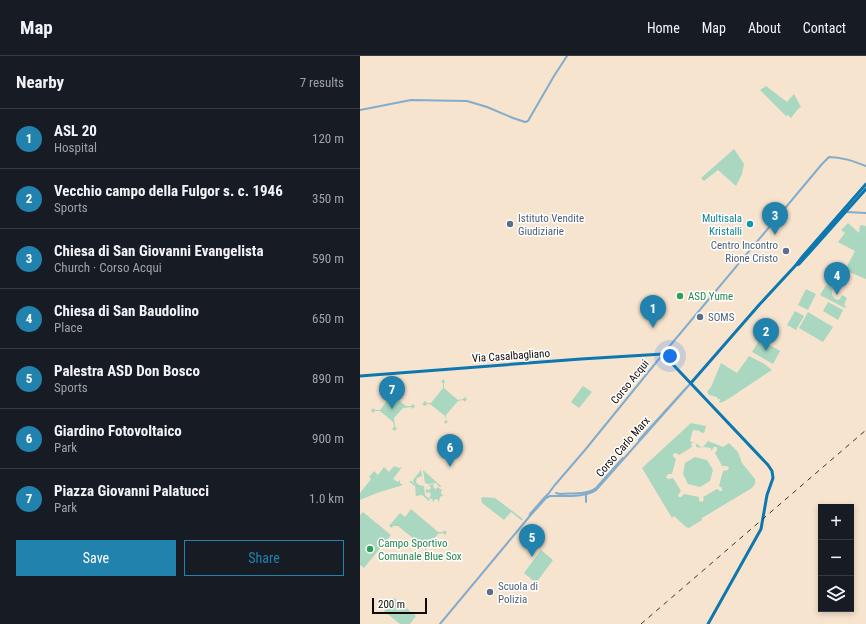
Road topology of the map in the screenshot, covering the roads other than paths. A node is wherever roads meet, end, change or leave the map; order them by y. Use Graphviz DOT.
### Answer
graph roads {
  1 [pos="567,56"];
  2 [pos="360,110"];
  3 [pos="866,166"];
  4 [pos="866,184"];
  5 [pos="866,188"];
  6 [pos="844,211"];
  7 [pos="866,213"];
  8 [pos="663,354"];
  9 [pos="360,376"];
  10 [pos="691,383"];
  11 [pos="556,483"];
  12 [pos="551,491"];
  13 [pos="586,493"];
  14 [pos="555,494"];
  15 [pos="586,502"];
  16 [pos="529,517"];
  17 [pos="440,624"];
  18 [pos="708,624"];
  1 -- 2 [label="street"];
  3 -- 8 [label="street, Corso Acqui"];
  4 -- 6 [label="main road"];
  5 -- 6 [label="main road"];
  6 -- 7 [label="street"];
  6 -- 10 [label="main road, Corso Carlo Marx"];
  8 -- 9 [label="main road, Via Casalbagliano"];
  8 -- 10 [label="main road"];
  8 -- 11 [label="street, Corso Acqui"];
  10 -- 13 [label="street, Corso Carlo Marx"];
  10 -- 18 [label="main road"];
  11 -- 12 [label="street, Corso Acqui"];
  11 -- 14 [label="street"];
  12 -- 14 [label="street"];
  12 -- 14 [label="street"];
  12 -- 16 [label="street, Corso Acqui"];
  13 -- 14 [label="street, Corso Carlo Marx"];
  13 -- 15 [label="street"];
  14 -- 16 [label="street"];
  16 -- 17 [label="street"];
}
